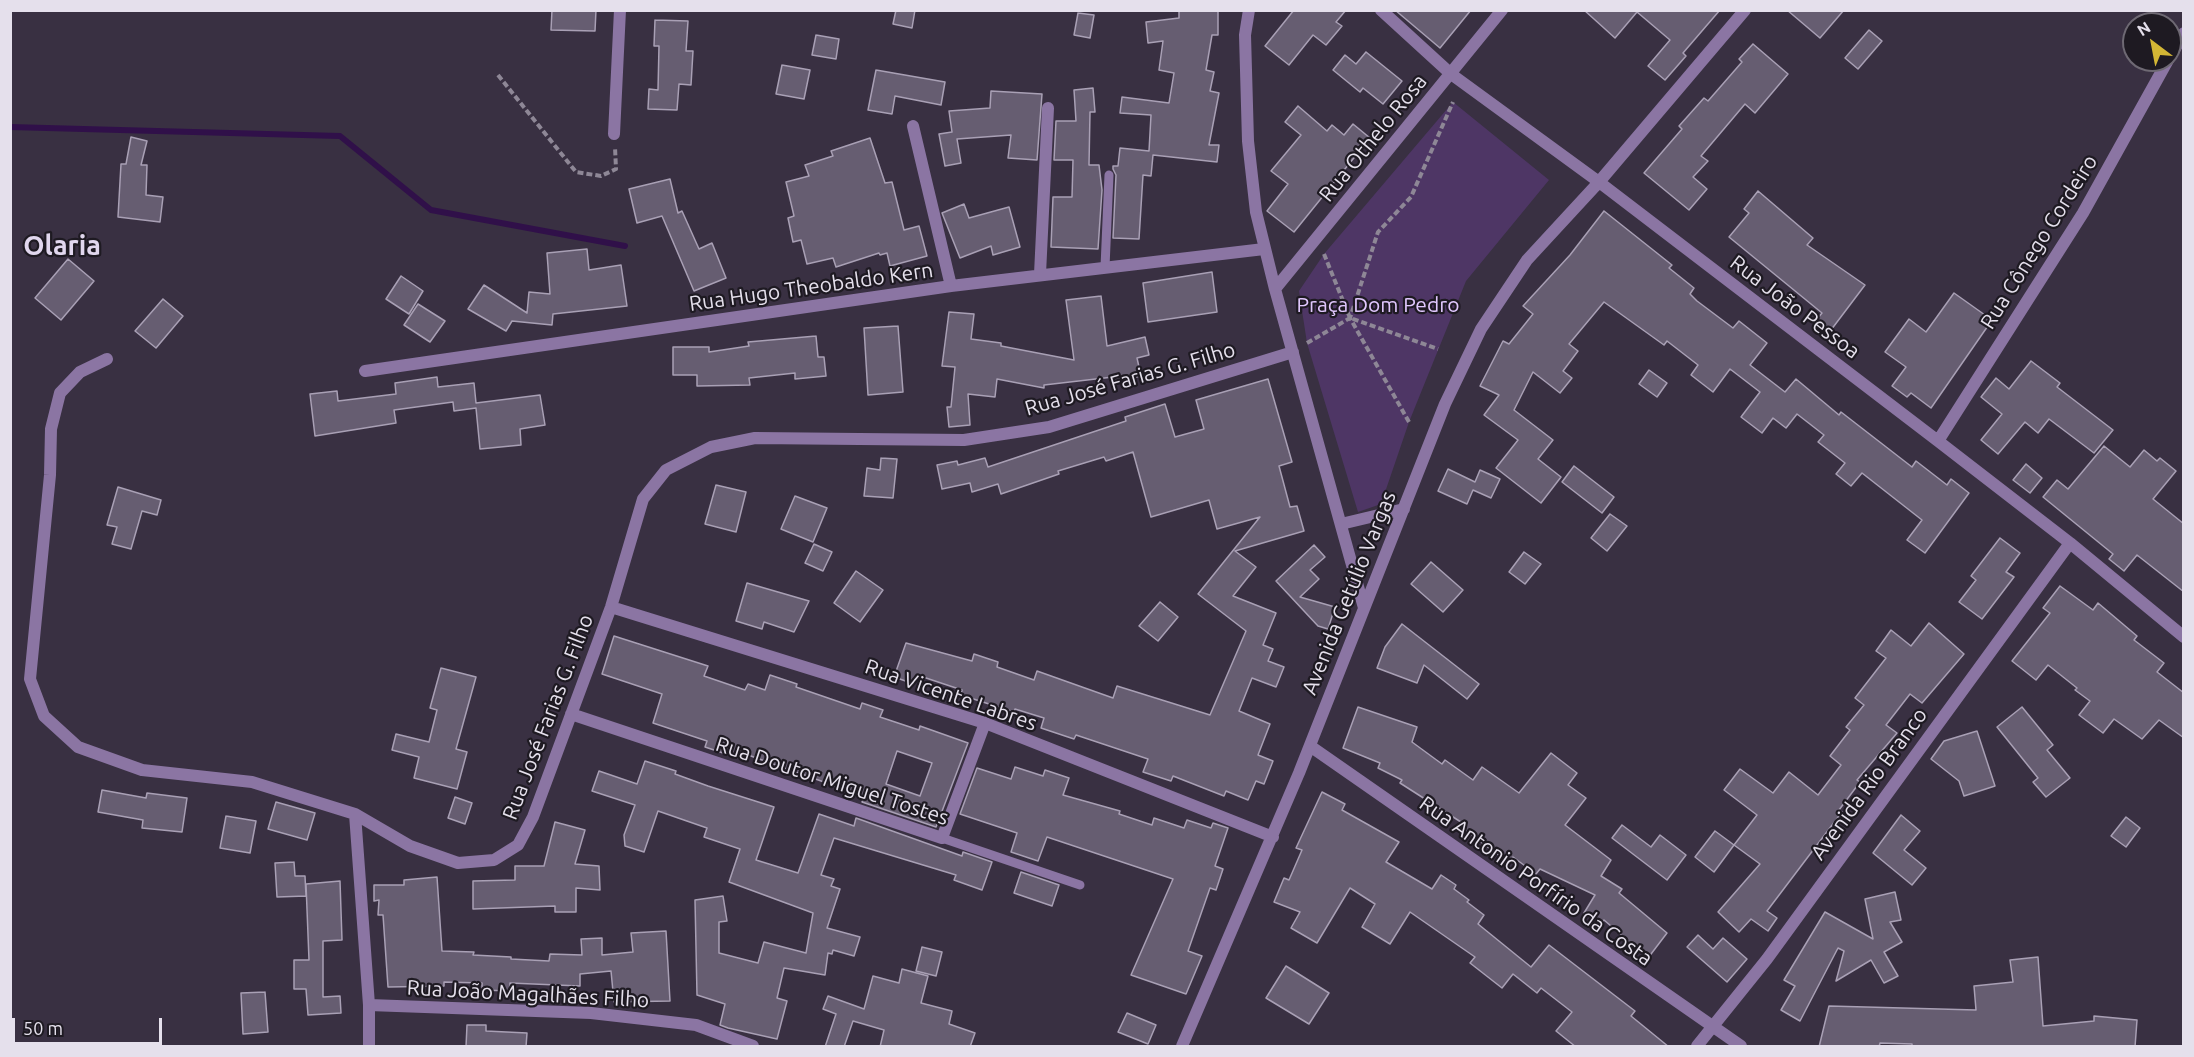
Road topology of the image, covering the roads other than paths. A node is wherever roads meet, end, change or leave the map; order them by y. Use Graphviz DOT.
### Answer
graph roads {
  1 [pos="620,10"];
  2 [pos="1249,10"];
  3 [pos="1381,10"];
  4 [pos="1502,10"];
  5 [pos="1745,10"];
  6 [pos="2161,72"];
  7 [pos="1451,74"];
  8 [pos="1048,108"];
  9 [pos="913,126"];
  10 [pos="614,134"];
  11 [pos="1110,175"];
  12 [pos="1599,182"];
  13 [pos="1264,249"];
  14 [pos="1105,267"];
  15 [pos="1040,274"];
  16 [pos="951,286"];
  17 [pos="1275,289"];
  18 [pos="1293,352"];
  19 [pos="107,359"];
  20 [pos="365,371"];
  21 [pos="1938,441"];
  22 [pos="1404,509"];
  23 [pos="1341,524"];
  24 [pos="2070,543"];
  25 [pos="611,608"];
  26 [pos="1364,608"];
  27 [pos="2184,638"];
  28 [pos="571,714"];
  29 [pos="985,723"];
  30 [pos="1310,746"];
  31 [pos="355,813"];
  32 [pos="1273,837"];
  33 [pos="942,838"];
  34 [pos="1080,885"];
  35 [pos="369,1005"];
  36 [pos="1712,1028"];
  37 [pos="369,1047"];
  38 [pos="753,1047"];
  39 [pos="1182,1047"];
  40 [pos="1697,1047"];
  41 [pos="1741,1047"];
  1 -- 10 [label="street"];
  2 -- 13 [label="street"];
  3 -- 7 [label="street, Rua João Pessoa"];
  4 -- 7 [label="street, Rua Othelo Rosa"];
  5 -- 12 [label="street, Avenida Getúlio Vargas"];
  6 -- 21 [label="street, Rua Cônego Cordeiro"];
  7 -- 12 [label="street, Rua João Pessoa"];
  7 -- 17 [label="street, Rua Othelo Rosa"];
  8 -- 15 [label="street"];
  9 -- 16 [label="street"];
  11 -- 14 [label="lane"];
  12 -- 21 [label="street, Rua João Pessoa"];
  12 -- 22 [label="street, Avenida Getúlio Vargas"];
  13 -- 14 [label="street, Rua Hugo Theobaldo Kern"];
  13 -- 17 [label="street"];
  14 -- 15 [label="street, Rua Hugo Theobaldo Kern"];
  15 -- 16 [label="street, Rua Hugo Theobaldo Kern"];
  16 -- 20 [label="street, Rua Hugo Theobaldo Kern"];
  17 -- 18 [label="street"];
  18 -- 23 [label="street"];
  18 -- 25 [label="street, Rua José Farias G. Filho"];
  19 -- 31 [label="street, Rua José Farias G. Filho"];
  21 -- 24 [label="street, Rua João Pessoa"];
  22 -- 23 [label="street"];
  22 -- 26 [label="street, Avenida Getúlio Vargas"];
  23 -- 26 [label="street"];
  24 -- 27 [label="street, Rua João Pessoa"];
  24 -- 36 [label="street, Avenida Rio Branco"];
  25 -- 28 [label="street, Rua José Farias G. Filho"];
  25 -- 29 [label="street, Rua Vicente Labres"];
  26 -- 30 [label="street, Avenida Getúlio Vargas"];
  28 -- 31 [label="street, Rua José Farias G. Filho"];
  28 -- 33 [label="street, Rua Doutor Miguel Tostes"];
  29 -- 32 [label="street, Rua Vicente Labres"];
  29 -- 33 [label="street"];
  30 -- 32 [label="street, Avenida Getúlio Vargas"];
  30 -- 36 [label="street, Rua Antonio Porfírio da Costa"];
  31 -- 35 [label="street"];
  32 -- 39 [label="street, Avenida Getúlio Vargas"];
  33 -- 34 [label="lane, Rua Doutor Miguel Tostes"];
  35 -- 37 [label="street"];
  35 -- 38 [label="street, Rua João Magalhães Filho"];
  36 -- 40 [label="street, Avenida Rio Branco"];
  36 -- 41 [label="street, Rua Antonio Porfírio da Costa"];
}
